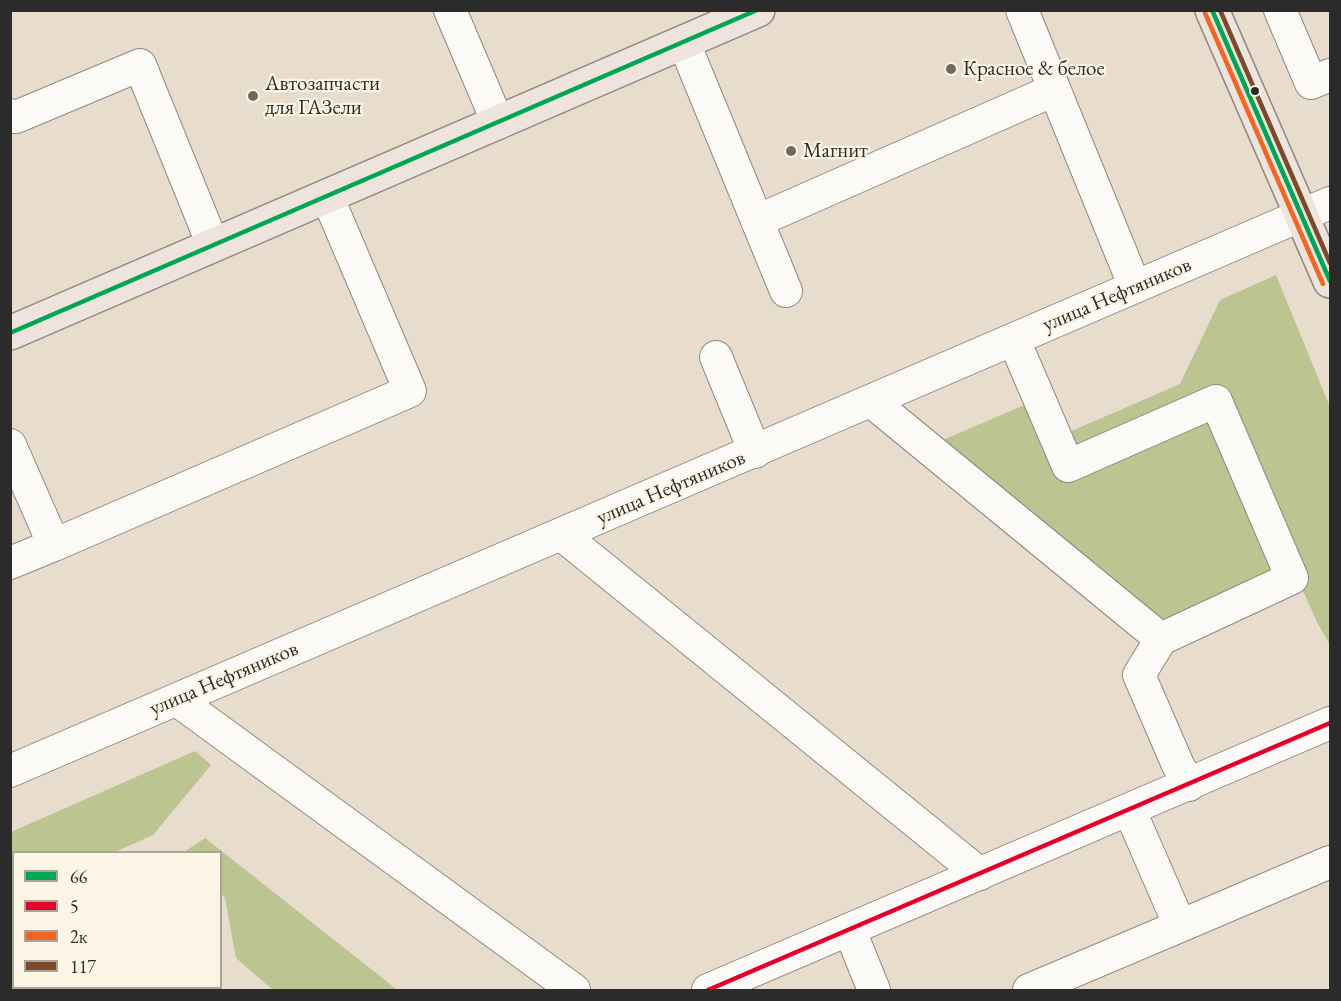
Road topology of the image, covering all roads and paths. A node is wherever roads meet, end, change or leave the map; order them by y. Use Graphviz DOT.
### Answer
graph roads {
  1 [pos="450,10"];
  2 [pos="758,10"];
  3 [pos="1022,10"];
  4 [pos="1212,10"];
  5 [pos="1280,10"];
  6 [pos="684,43"];
  7 [pos="1330,75"];
  8 [pos="1054,90"];
  9 [pos="10,115"];
  10 [pos="498,123"];
  11 [pos="327,196"];
  12 [pos="1317,209"];
  13 [pos="757,221"];
  14 [pos="213,245"];
  15 [pos="1330,281"];
  16 [pos="1135,287"];
  17 [pos="786,291"];
  18 [pos="10,333"];
  19 [pos="1014,340"];
  20 [pos="716,357"];
  21 [pos="871,401"];
  22 [pos="10,445"];
  23 [pos="755,452"];
  24 [pos="561,534"];
  25 [pos="54,545"];
  26 [pos="10,563"];
  27 [pos="1161,639"];
  28 [pos="177,700"];
  29 [pos="1330,723"];
  30 [pos="10,771"];
  31 [pos="1189,785"];
  32 [pos="1130,811"];
  33 [pos="1330,862"];
  34 [pos="980,874"];
  35 [pos="1180,926"];
  36 [pos="850,930"];
  37 [pos="574,990"];
  38 [pos="708,990"];
  39 [pos="874,990"];
  40 [pos="1029,990"];
  1 -- 10 [label="street"];
  2 -- 6 [label="main road"];
  3 -- 8 [label="street"];
  4 -- 12 [label="main road"];
  5 -- 7 [label="street"];
  6 -- 10 [label="main road"];
  6 -- 13 [label="street"];
  8 -- 13 [label="street"];
  8 -- 16 [label="street"];
  9 -- 14 [label="street"];
  10 -- 11 [label="main road"];
  11 -- 14 [label="main road"];
  11 -- 25 [label="street"];
  12 -- 15 [label="main road"];
  12 -- 16 [label="street, улица Нефтяников"];
  13 -- 17 [label="street"];
  14 -- 18 [label="main road"];
  16 -- 19 [label="street, улица Нефтяников"];
  19 -- 21 [label="street, улица Нефтяников"];
  19 -- 27 [label="street"];
  20 -- 23 [label="street"];
  21 -- 23 [label="street, улица Нефтяников"];
  21 -- 27 [label="street"];
  22 -- 25 [label="street"];
  23 -- 24 [label="street, улица Нефтяников"];
  24 -- 28 [label="street, улица Нефтяников"];
  24 -- 34 [label="street"];
  25 -- 26 [label="street"];
  27 -- 31 [label="street"];
  28 -- 30 [label="street, улица Нефтяников"];
  28 -- 37 [label="street"];
  29 -- 31 [label="street"];
  31 -- 32 [label="street"];
  32 -- 34 [label="street"];
  32 -- 35 [label="street"];
  33 -- 35 [label="street"];
  34 -- 36 [label="street"];
  35 -- 40 [label="street"];
  36 -- 38 [label="street"];
  36 -- 39 [label="street"];
}
